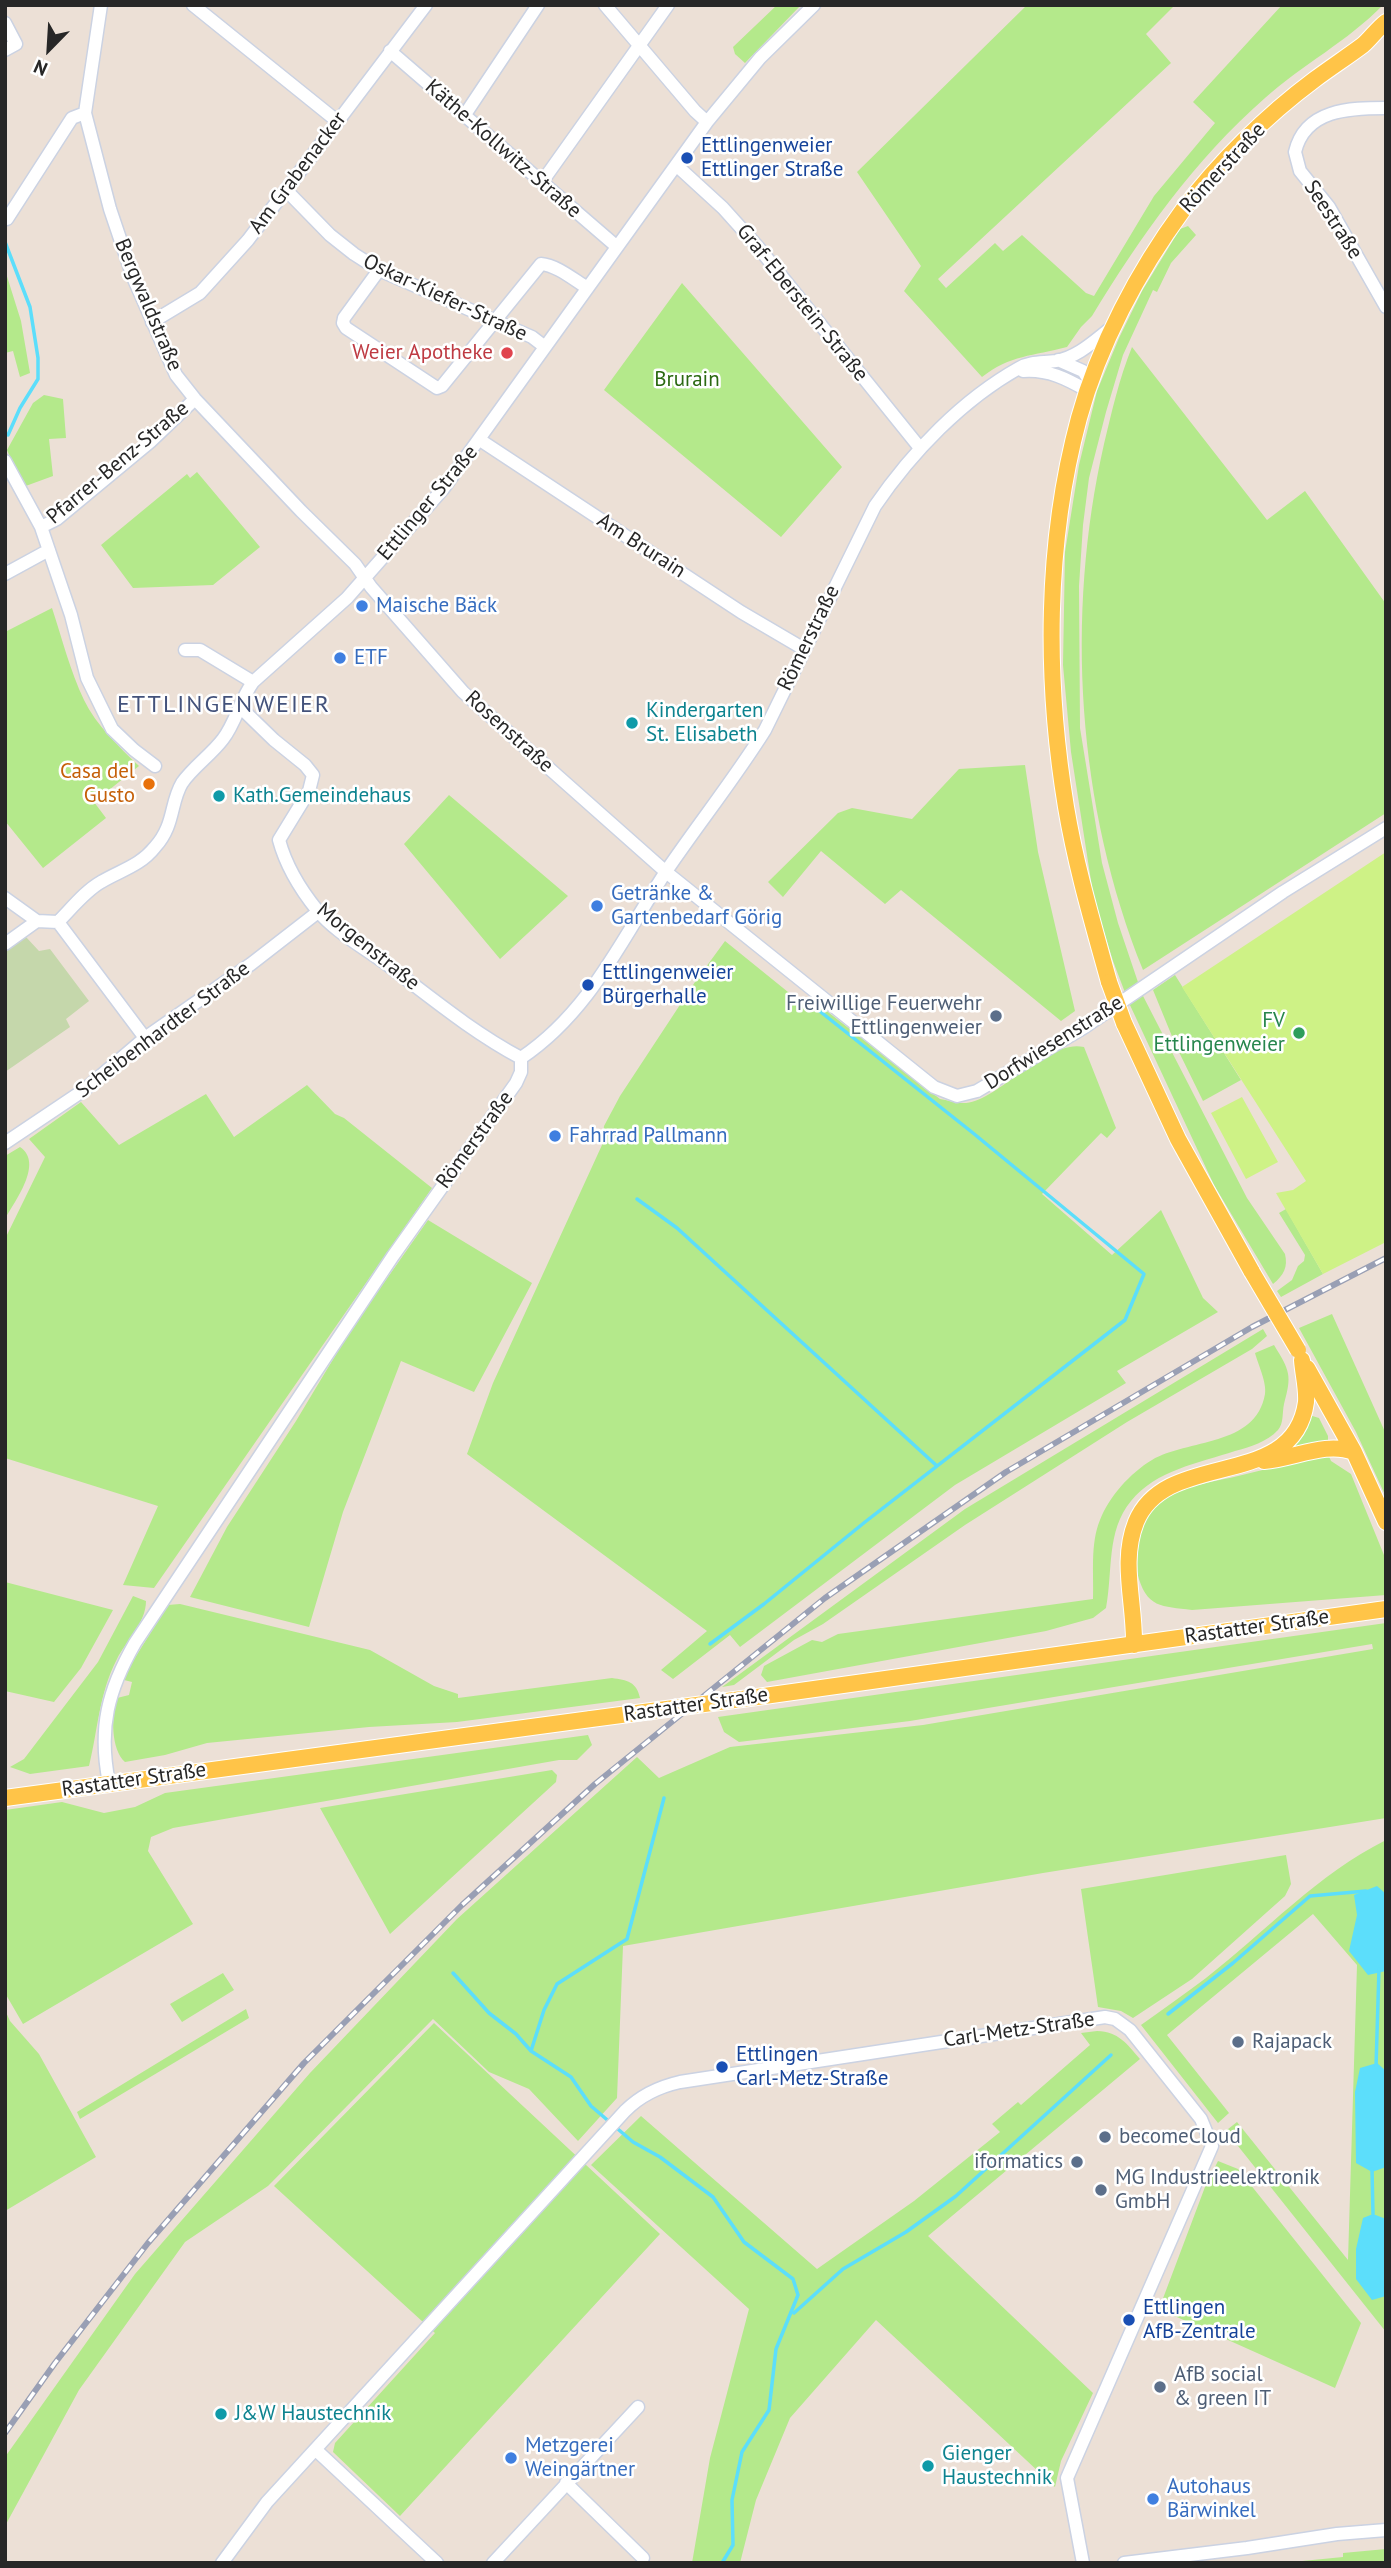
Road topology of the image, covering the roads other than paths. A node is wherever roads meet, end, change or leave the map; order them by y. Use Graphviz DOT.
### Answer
graph roads {
  1 [pos="101,5"];
  2 [pos="193,5"];
  3 [pos="426,5"];
  4 [pos="538,5"];
  5 [pos="605,5"];
  6 [pos="668,5"];
  7 [pos="814,5"];
  8 [pos="1386,22"];
  9 [pos="5,23"];
  10 [pos="1386,37"];
  11 [pos="1366,43"];
  12 [pos="640,44"];
  13 [pos="5,50"];
  14 [pos="390,51"];
  15 [pos="1386,108"];
  16 [pos="85,113"];
  17 [pos="464,116"];
  18 [pos="337,121"];
  19 [pos="707,122"];
  20 [pos="676,165"];
  21 [pos="542,182"];
  22 [pos="286,190"];
  23 [pos="7,219"];
  24 [pos="616,246"];
  25 [pos="379,270"];
  26 [pos="586,287"];
  27 [pos="1386,306"];
  28 [pos="152,321"];
  29 [pos="495,321"];
  30 [pos="1115,324"];
  31 [pos="545,347"];
  32 [pos="1058,360"];
  33 [pos="1012,372"];
  34 [pos="1089,387"];
  35 [pos="195,399"];
  36 [pos="480,440"];
  37 [pos="920,448"];
  38 [pos="5,461"];
  39 [pos="41,527"];
  40 [pos="49,550"];
  41 [pos="5,574"];
  42 [pos="365,578"];
  43 [pos="804,649"];
  44 [pos="185,650"];
  45 [pos="253,682"];
  46 [pos="241,708"];
  47 [pos="155,766"];
  48 [pos="1386,828"];
  49 [pos="666,872"];
  50 [pos="5,898"];
  51 [pos="318,912"];
  52 [pos="37,921"];
  53 [pos="58,922"];
  54 [pos="5,944"];
  55 [pos="145,1038"];
  56 [pos="521,1058"];
  57 [pos="5,1143"];
  58 [pos="1300,1355"];
  59 [pos="1354,1452"];
  60 [pos="1252,1461"];
  61 [pos="1386,1522"];
  62 [pos="1386,1609"];
  63 [pos="1134,1645"];
  64 [pos="109,1783"];
  65 [pos="5,1798"];
  66 [pos="638,2407"];
  67 [pos="316,2450"];
  68 [pos="566,2483"];
  69 [pos="1386,2530"];
  70 [pos="1230,2557"];
  71 [pos="643,2558"];
  72 [pos="222,2563"];
  73 [pos="437,2563"];
  74 [pos="493,2563"];
  75 [pos="1083,2563"];
  76 [pos="1124,2563"];
  1 -- 16 [label="street, Bergwaldstraße"];
  2 -- 18 [label="street"];
  3 -- 14 [label="street, Am Grabenacker"];
  4 -- 17 [label="street"];
  5 -- 12 [label="street"];
  6 -- 12 [label="street"];
  7 -- 19 [label="street, Ettlinger Straße"];
  8 -- 11 [label="main road, Römerstraße"];
  9 -- 13 [label="street"];
  10 -- 11 [label="main road, Römerstraße"];
  11 -- 30 [label="main road, Römerstraße"];
  12 -- 19 [label="street"];
  12 -- 21 [label="street"];
  14 -- 17 [label="street, Käthe-Kollwitz-Straße"];
  14 -- 18 [label="street, Am Grabenacker"];
  15 -- 27 [label="street, Seestraße"];
  16 -- 23 [label="street"];
  16 -- 28 [label="street, Bergwaldstraße"];
  17 -- 21 [label="street, Käthe-Kollwitz-Straße"];
  18 -- 22 [label="street, Am Grabenacker"];
  19 -- 20 [label="street, Ettlinger Straße"];
  20 -- 24 [label="street, Ettlinger Straße"];
  20 -- 37 [label="street, Graf-Eberstein-Straße"];
  21 -- 24 [label="street, Käthe-Kollwitz-Straße"];
  22 -- 25 [label="street, Oskar-Kiefer-Straße"];
  22 -- 28 [label="street, Am Grabenacker"];
  24 -- 26 [label="street, Ettlinger Straße"];
  25 -- 29 [label="street, Oskar-Kiefer-Straße"];
  25 -- 29 [label="street"];
  26 -- 29 [label="street"];
  26 -- 31 [label="street, Ettlinger Straße"];
  28 -- 35 [label="street, Bergwaldstraße"];
  29 -- 31 [label="street, Oskar-Kiefer-Straße"];
  30 -- 32 [label="street, Römerstraße"];
  30 -- 34 [label="main road, Römerstraße"];
  31 -- 36 [label="street, Ettlinger Straße"];
  32 -- 33 [label="street, Römerstraße"];
  32 -- 34 [label="street"];
  33 -- 34 [label="street"];
  33 -- 37 [label="street, Römerstraße"];
  34 -- 58 [label="main road, Römerstraße, bridge"];
  35 -- 39 [label="street, Pfarrer-Benz-Straße"];
  35 -- 42 [label="street, Bergwaldstraße"];
  36 -- 42 [label="street, Ettlinger Straße"];
  36 -- 43 [label="street, Am Brurain"];
  37 -- 43 [label="street, Römerstraße"];
  38 -- 39 [label="street"];
  39 -- 40 [label="street"];
  40 -- 41 [label="street"];
  40 -- 47 [label="street"];
  42 -- 45 [label="street, Ettlinger Straße"];
  42 -- 49 [label="street, Rosenstraße"];
  43 -- 49 [label="street, Römerstraße"];
  44 -- 45 [label="street"];
  45 -- 46 [label="street, Ettlinger Straße"];
  46 -- 51 [label="street, Morgenstraße"];
  46 -- 53 [label="street, Ettlinger Straße"];
  48 -- 49 [label="street, Dorfwiesenstraße"];
  49 -- 56 [label="street, Römerstraße"];
  50 -- 52 [label="street"];
  51 -- 55 [label="street, Scheibenhardter Straße"];
  51 -- 56 [label="street, Morgenstraße"];
  52 -- 53 [label="street"];
  52 -- 54 [label="street"];
  53 -- 55 [label="street"];
  55 -- 57 [label="street, Scheibenhardter Straße"];
  56 -- 64 [label="street, Römerstraße"];
  58 -- 59 [label="main road, Römerstraße"];
  58 -- 60 [label="main road"];
  59 -- 60 [label="main road"];
  59 -- 61 [label="main road, Römerstraße"];
  60 -- 63 [label="main road"];
  62 -- 63 [label="main road, Rastatter Straße"];
  63 -- 64 [label="main road, Rastatter Straße, bridge"];
  64 -- 65 [label="main road, Rastatter Straße"];
  66 -- 68 [label="street"];
  67 -- 72 [label="street, Carl-Metz-Straße"];
  67 -- 73 [label="street"];
  67 -- 75 [label="street, Carl-Metz-Straße"];
  68 -- 71 [label="street"];
  68 -- 74 [label="street"];
  69 -- 70 [label="street"];
  70 -- 76 [label="street"];
}
